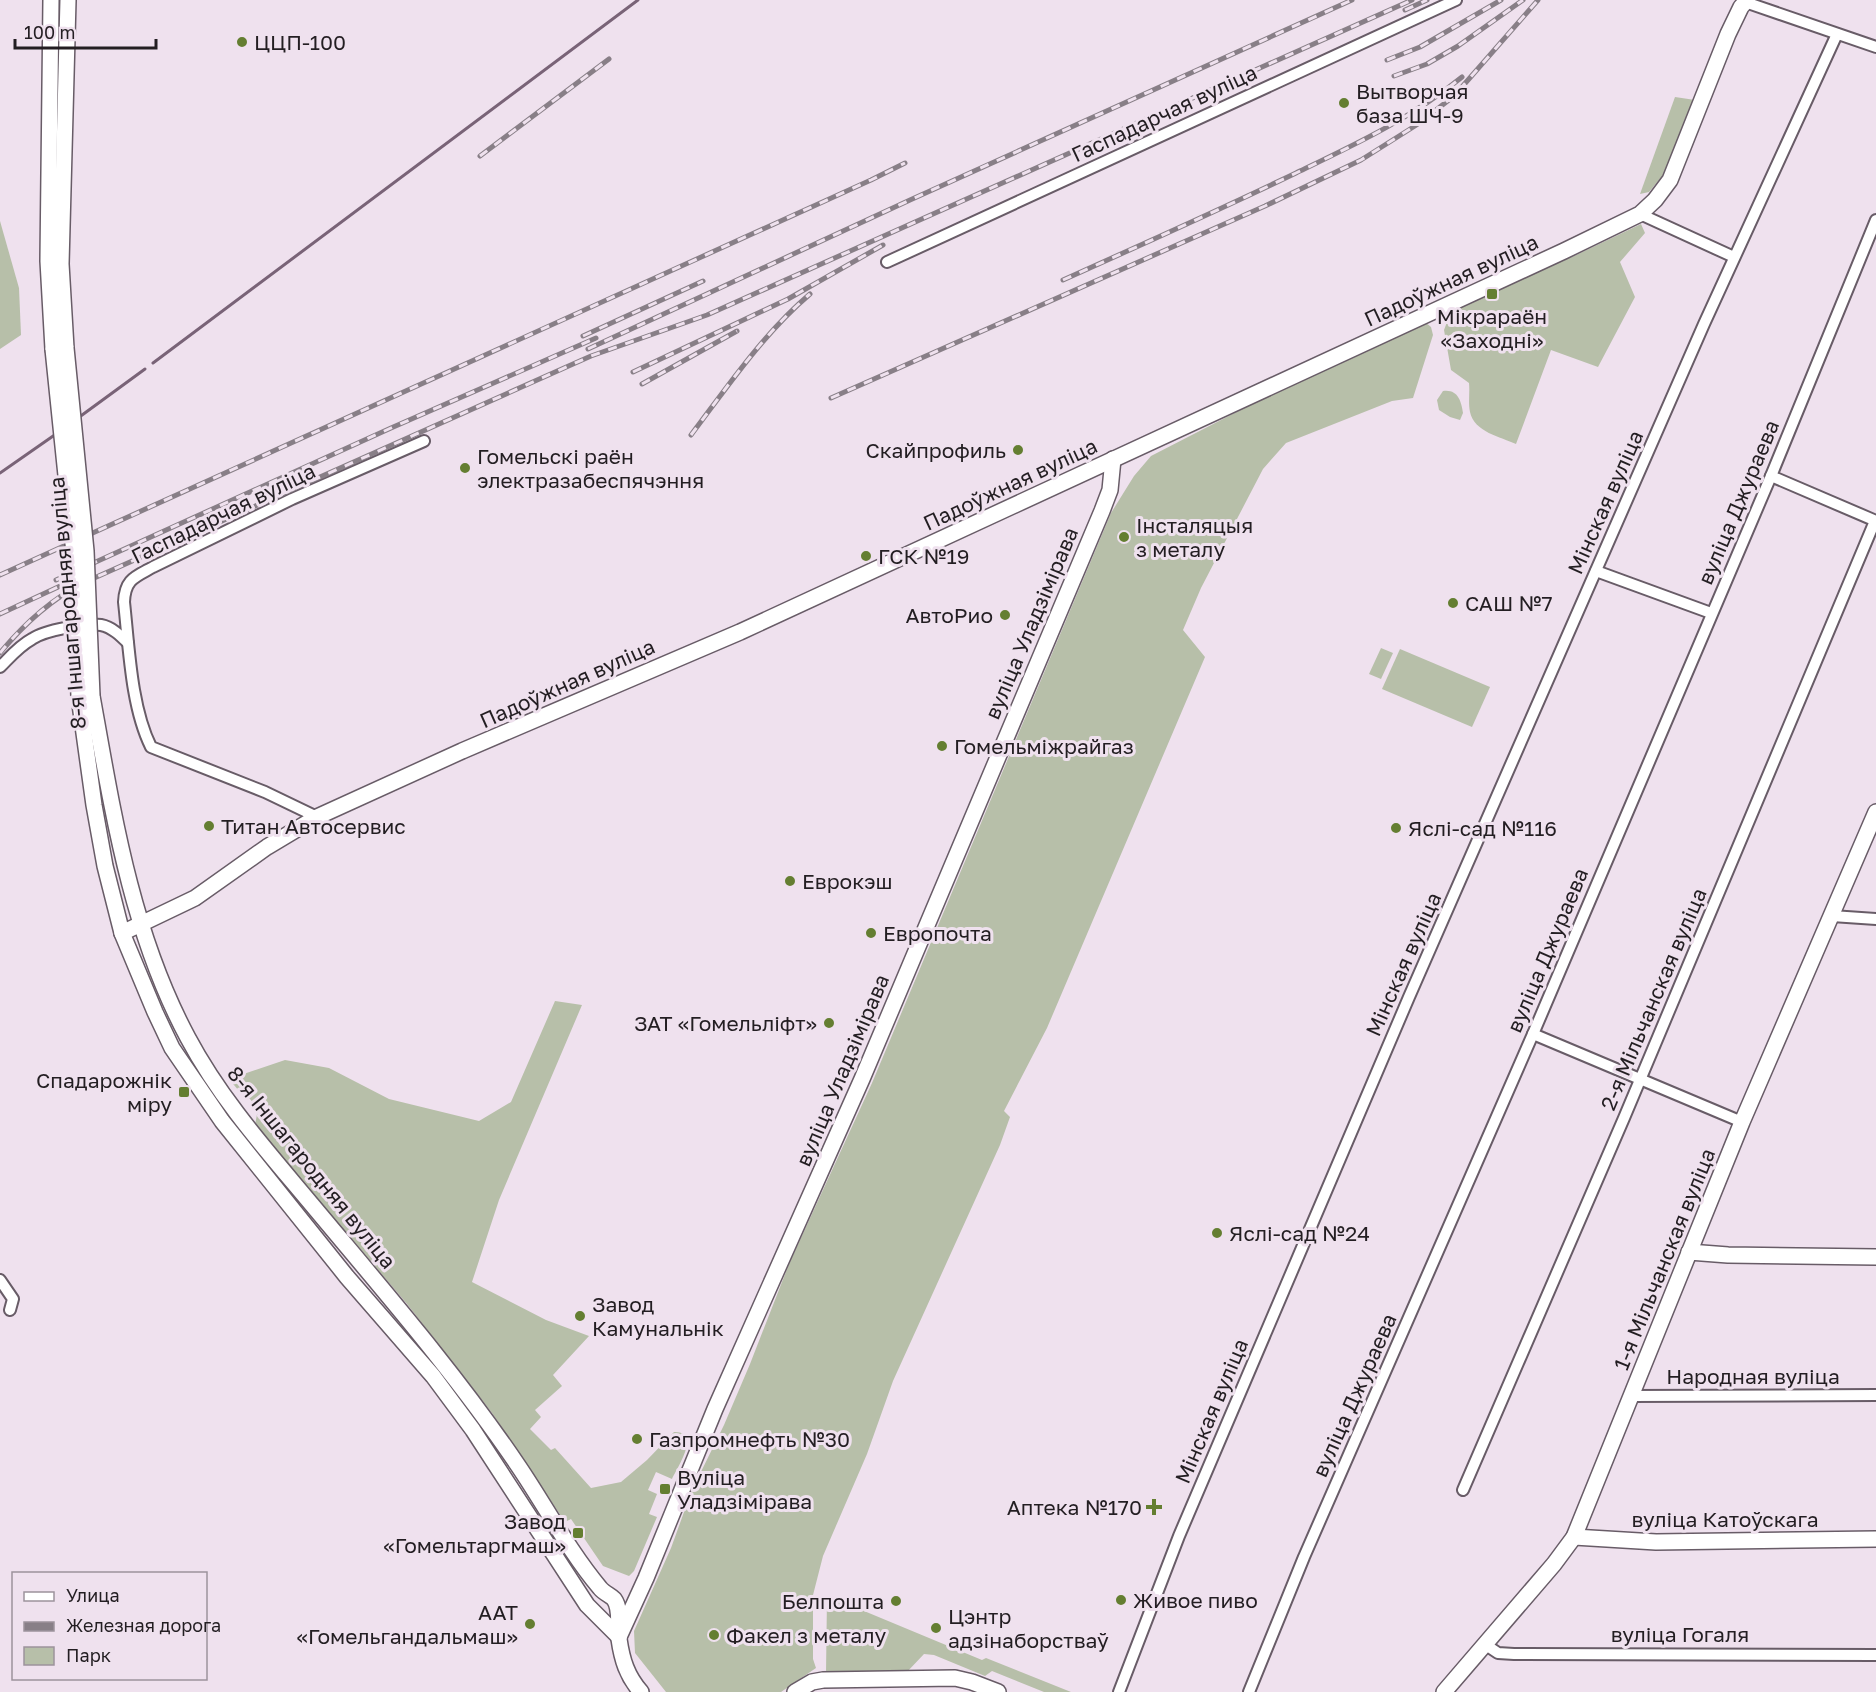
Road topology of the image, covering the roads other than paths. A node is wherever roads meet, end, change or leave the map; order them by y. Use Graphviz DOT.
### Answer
graph roads {
  1 [pos="1456,0"];
  2 [pos="1746,1"];
  3 [pos="51,7"];
  4 [pos="68,7"];
  5 [pos="1837,33"];
  6 [pos="1876,47"];
  7 [pos="55,193"];
  8 [pos="1640,214"];
  9 [pos="1876,220"];
  10 [pos="1734,257"];
  11 [pos="887,262"];
  12 [pos="424,441"];
  13 [pos="1113,459"];
  14 [pos="1771,476"];
  15 [pos="1876,521"];
  16 [pos="1596,571"];
  17 [pos="1711,613"];
  18 [pos="128,643"];
  19 [pos="0,667"];
  20 [pos="85,697"];
  21 [pos="1876,812"];
  22 [pos="317,817"];
  23 [pos="1832,916"];
  24 [pos="1876,919"];
  25 [pos="141,925"];
  26 [pos="122,933"];
  27 [pos="1533,1034"];
  28 [pos="1640,1078"];
  29 [pos="1742,1122"];
  30 [pos="1689,1252"];
  31 [pos="1876,1257"];
  32 [pos="0,1280"];
  33 [pos="10,1310"];
  34 [pos="1876,1395"];
  35 [pos="1630,1396"];
  36 [pos="1463,1490"];
  37 [pos="1574,1537"];
  38 [pos="1876,1539"];
  39 [pos="641,1588"];
  40 [pos="602,1591"];
  41 [pos="619,1636"];
  42 [pos="1486,1645"];
  43 [pos="1876,1655"];
  44 [pos="641,1692"];
  45 [pos="795,1692"];
  46 [pos="998,1692"];
  47 [pos="1119,1692"];
  48 [pos="1249,1692"];
  49 [pos="1444,1692"];
  1 -- 11 [label="street, Гаспадарчая вуліца"];
  2 -- 5 [label="street"];
  2 -- 8 [label="main road, Падоўжная вуліца"];
  3 -- 4 [label="main road"];
  3 -- 7 [label="main road, 8-я Іншагародняя вуліца"];
  4 -- 7 [label="main road, 8-я Іншагародняя вуліца"];
  5 -- 6 [label="street"];
  5 -- 10 [label="street, Мінская вуліца"];
  7 -- 20 [label="main road, 8-я Іншагародняя вуліца, bridge"];
  8 -- 10 [label="street"];
  8 -- 13 [label="main road, Падоўжная вуліца"];
  9 -- 14 [label="street, вуліца Джураева"];
  10 -- 16 [label="street, Мінская вуліца"];
  12 -- 18 [label="street, Гаспадарчая вуліца"];
  13 -- 22 [label="main road, Падоўжная вуліца"];
  13 -- 39 [label="main road, вуліца Уладзімірава"];
  14 -- 15 [label="street"];
  14 -- 17 [label="street, вуліца Джураева"];
  15 -- 28 [label="street, 2-я Мільчанская вуліца"];
  16 -- 17 [label="street"];
  16 -- 47 [label="street, Мінская вуліца"];
  17 -- 27 [label="street, вуліца Джураева"];
  18 -- 19 [label="street"];
  18 -- 22 [label="street, Гаспадарчая вуліца"];
  20 -- 25 [label="main road, 8-я Іншагародняя вуліца"];
  20 -- 26 [label="main road, 8-я Іншагародняя вуліца"];
  21 -- 23 [label="main road, 1-я Мільчанская вуліца"];
  22 -- 25 [label="main road, Падоўжная вуліца"];
  23 -- 24 [label="street"];
  23 -- 29 [label="main road, 1-я Мільчанская вуліца"];
  25 -- 26 [label="main road, Падоўжная вуліца"];
  25 -- 40 [label="main road, 8-я Іншагародняя вуліца"];
  26 -- 41 [label="main road, 8-я Іншагародняя вуліца"];
  27 -- 28 [label="street"];
  27 -- 48 [label="street, вуліца Джураева"];
  28 -- 29 [label="street"];
  28 -- 36 [label="street, 2-я Мільчанская вуліца"];
  29 -- 30 [label="main road, 1-я Мільчанская вуліца"];
  30 -- 31 [label="main road"];
  30 -- 35 [label="main road, 1-я Мільчанская вуліца"];
  32 -- 33 [label="street"];
  34 -- 35 [label="street, Народная вуліца"];
  35 -- 37 [label="main road, 1-я Мільчанская вуліца"];
  37 -- 38 [label="main road, вуліца Катоўскага"];
  37 -- 42 [label="main road, 1-я Мільчанская вуліца"];
  39 -- 40 [label="main road"];
  39 -- 41 [label="main road, вуліца Уладзімірава"];
  40 -- 41 [label="main road, 8-я Іншагародняя вуліца"];
  41 -- 44 [label="main road"];
  42 -- 43 [label="street, вуліца Гогаля"];
  42 -- 49 [label="main road, 1-я Мільчанская вуліца"];
  45 -- 46 [label="main road"];
}
